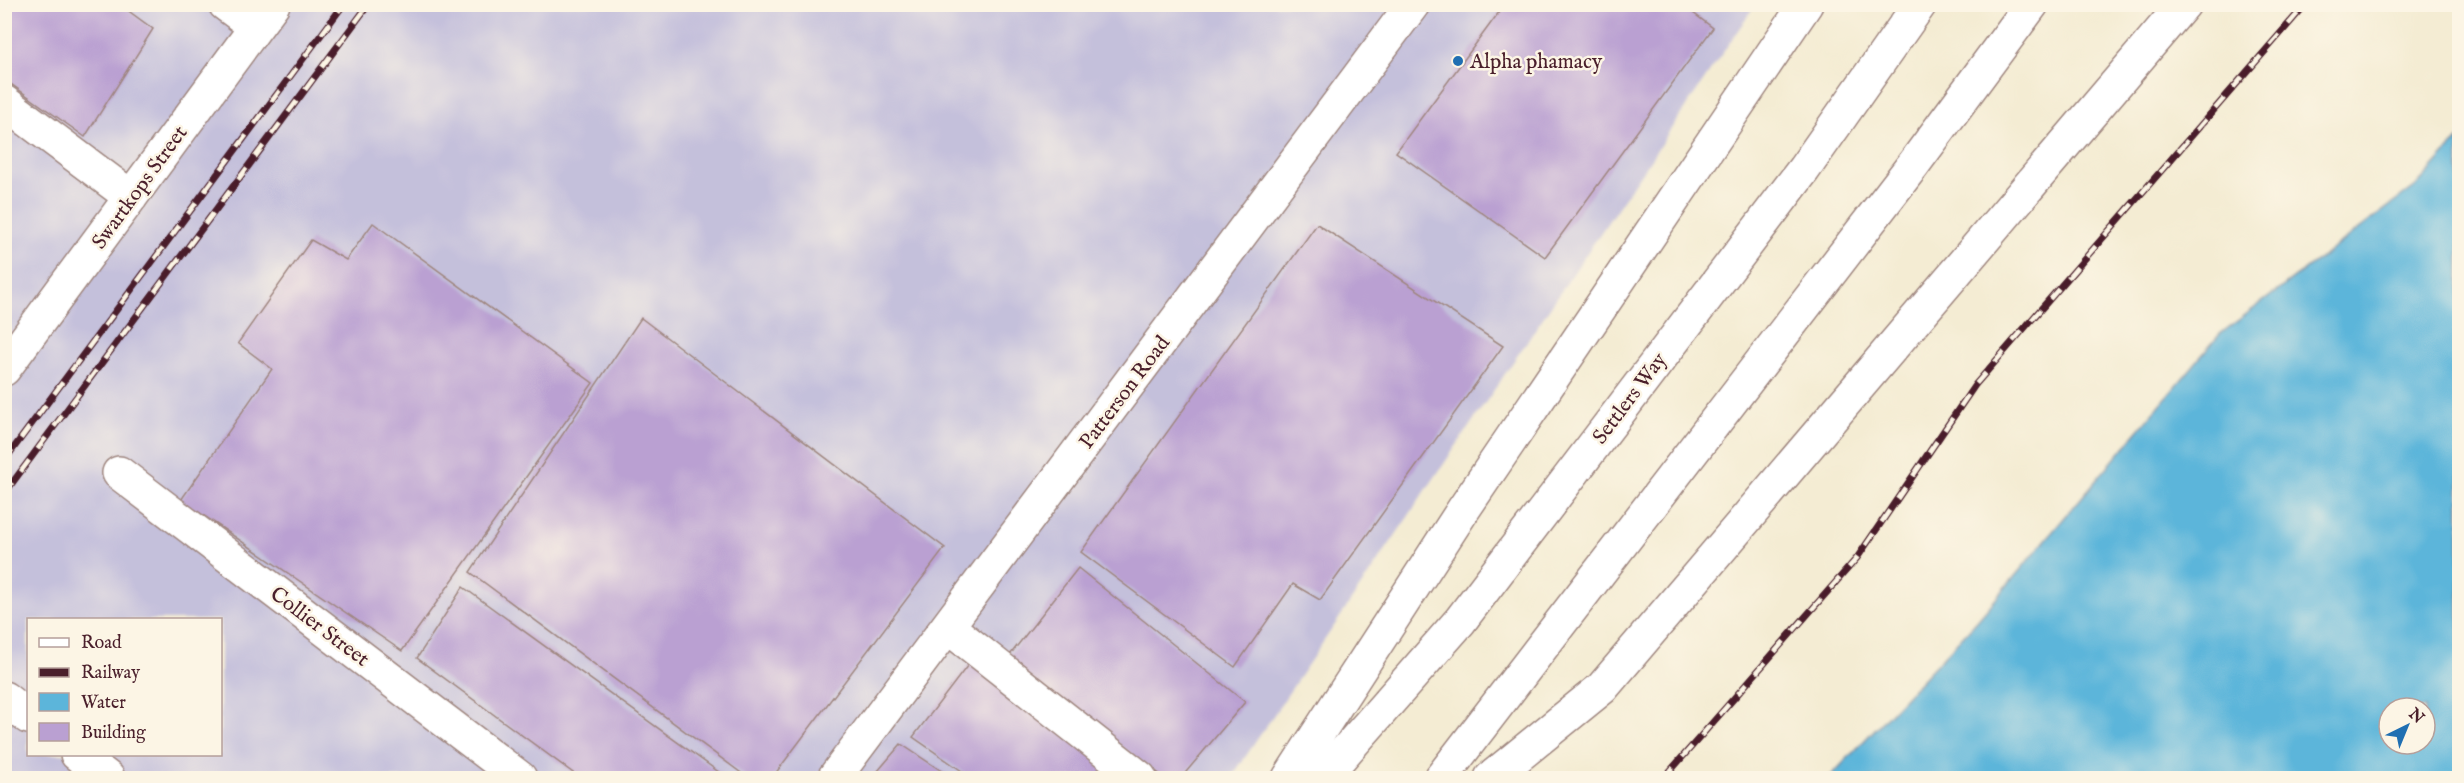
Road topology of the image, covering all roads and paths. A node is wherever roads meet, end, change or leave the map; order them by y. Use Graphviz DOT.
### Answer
graph roads {
  1 [pos="225,4"];
  2 [pos="1413,4"];
  3 [pos="1806,4"];
  4 [pos="1920,4"];
  5 [pos="2032,4"];
  6 [pos="2184,4"];
  7 [pos="265,16"];
  8 [pos="4,102"];
  9 [pos="131,197"];
  10 [pos="8,356"];
  11 [pos="119,473"];
  12 [pos="948,627"];
  13 [pos="4,698"];
  14 [pos="27,716"];
  15 [pos="80,756"];
  16 [pos="108,778"];
  17 [pos="520,778"];
  18 [pos="834,778"];
  19 [pos="1140,778"];
  20 [pos="1289,778"];
  21 [pos="1322,778"];
  22 [pos="1441,778"];
  23 [pos="1491,778"];
  1 -- 7 [label="main road"];
  2 -- 12 [label="main road, Patterson Road"];
  3 -- 20 [label="main road"];
  4 -- 21 [label="main road, Settlers Way"];
  5 -- 22 [label="main road"];
  6 -- 23 [label="main road"];
  7 -- 9 [label="main road, Swartkops Street"];
  8 -- 9 [label="main road"];
  9 -- 10 [label="main road, Swartkops Street"];
  11 -- 17 [label="main road, Collier Street"];
  12 -- 18 [label="main road, Patterson Road"];
  12 -- 19 [label="main road"];
  13 -- 14 [label="main road"];
  15 -- 16 [label="main road"];
}
